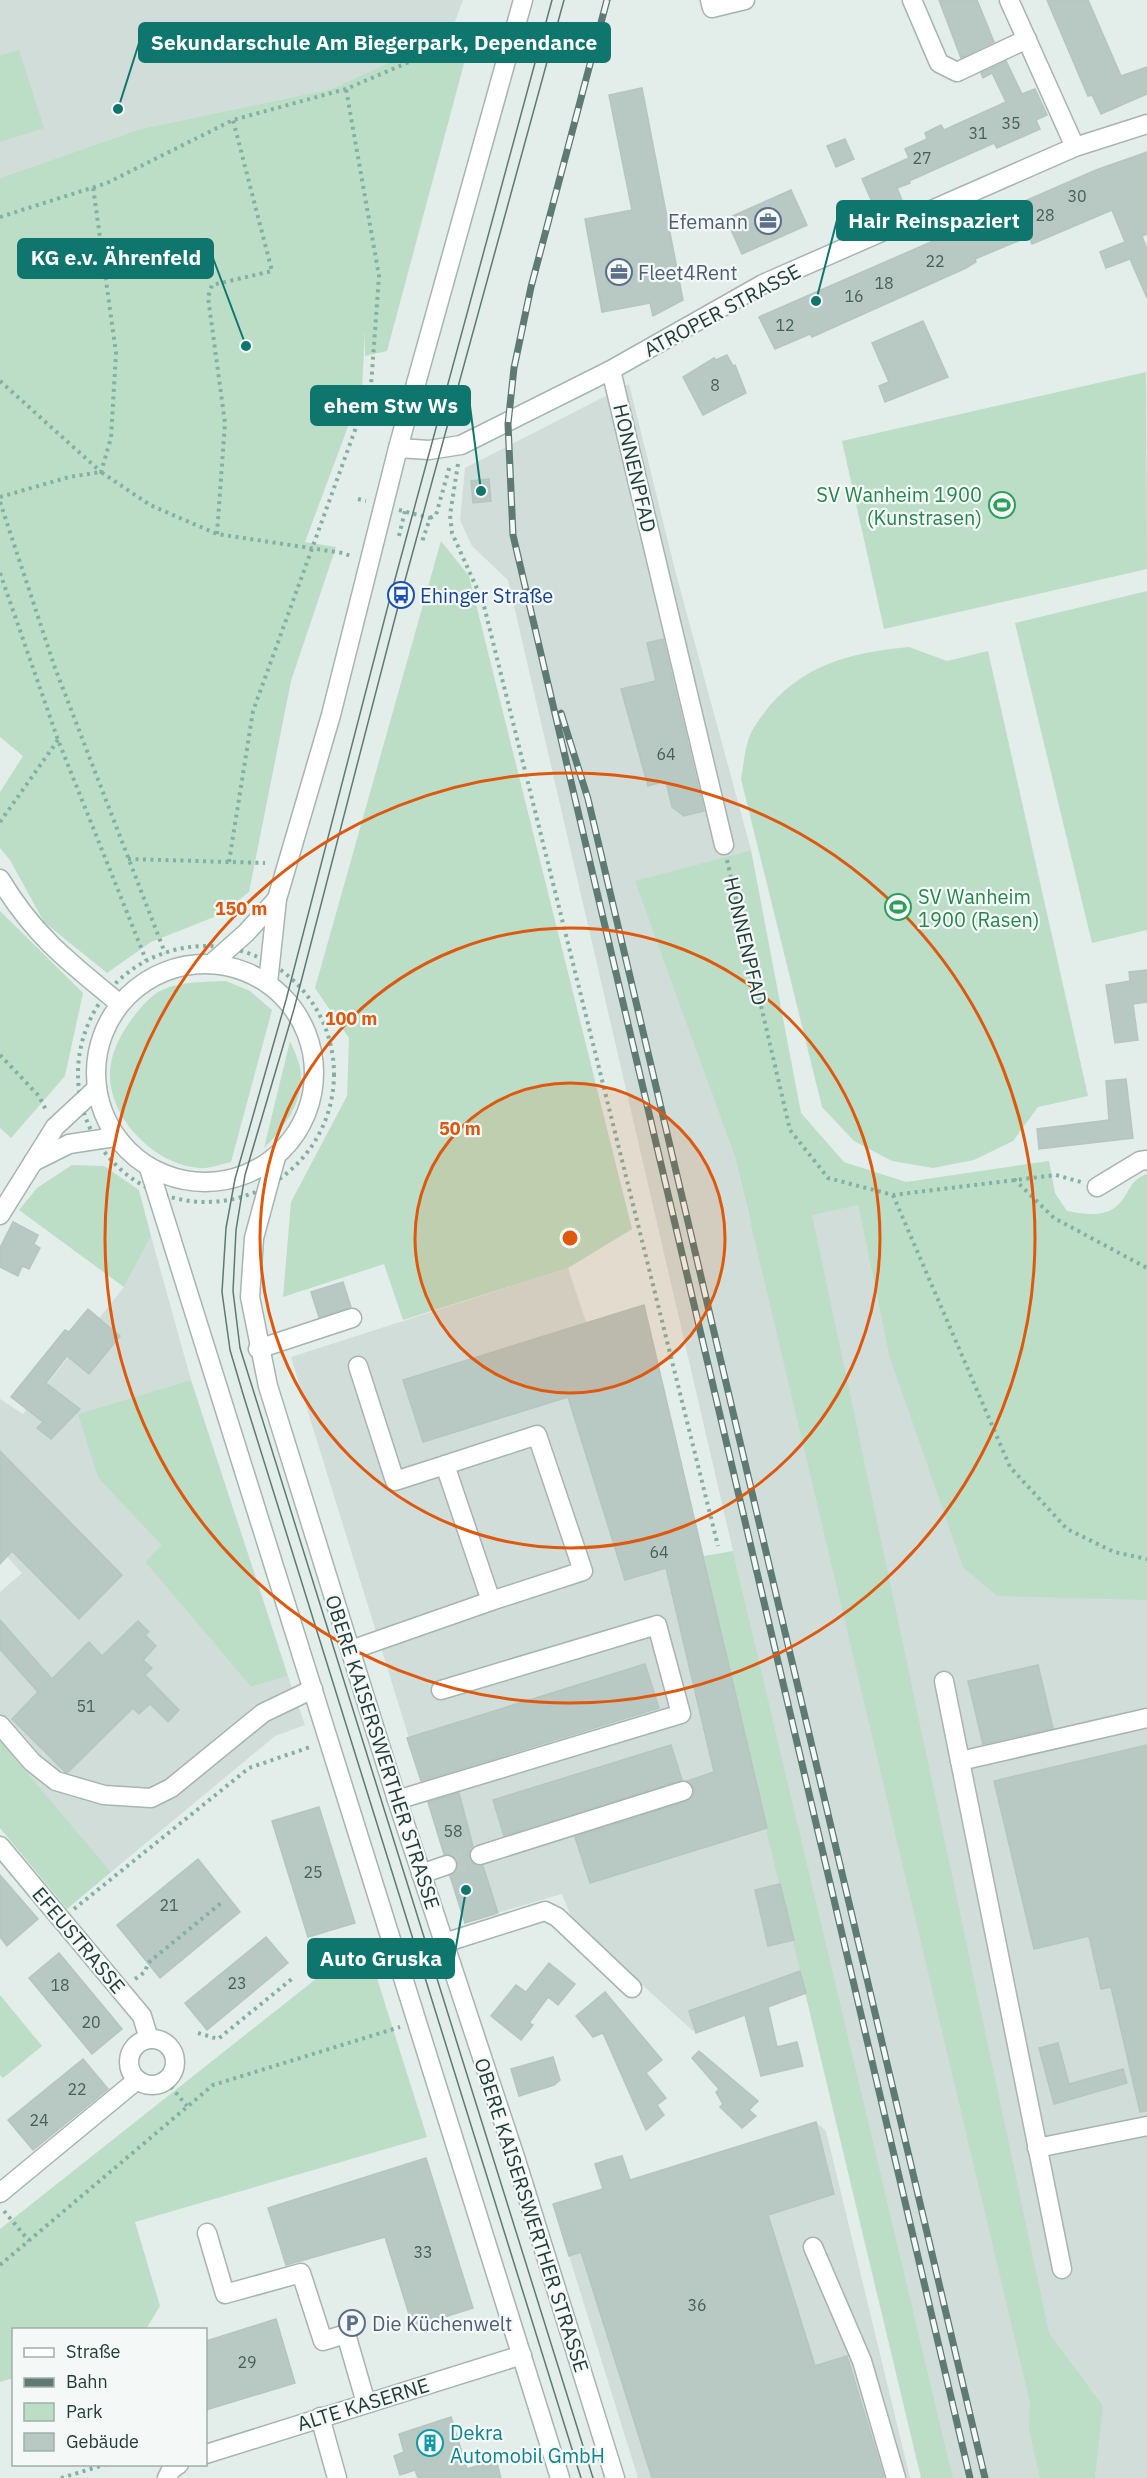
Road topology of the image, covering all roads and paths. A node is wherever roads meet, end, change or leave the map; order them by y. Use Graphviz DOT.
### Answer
graph roads {
  1 [pos="524,0"];
  2 [pos="710,0"];
  3 [pos="745,0"];
  4 [pos="912,0"];
  5 [pos="1009,0"];
  6 [pos="1027,39"];
  7 [pos="507,60"];
  8 [pos="346,89"];
  9 [pos="233,120"];
  10 [pos="1147,124"];
  11 [pos="1075,147"];
  12 [pos="93,188"];
  13 [pos="0,217"];
  14 [pos="611,370"];
  15 [pos="0,381"];
  16 [pos="458,446"];
  17 [pos="398,448"];
  18 [pos="100,472"];
  19 [pos="0,497"];
  20 [pos="0,502"];
  21 [pos="405,512"];
  22 [pos="430,518"];
  23 [pos="217,534"];
  24 [pos="399,536"];
  25 [pos="310,548"];
  26 [pos="370,564"];
  27 [pos="0,573"];
  28 [pos="58,740"];
  29 [pos="0,822"];
  30 [pos="724,845"];
  31 [pos="128,859"];
  32 [pos="229,862"];
  33 [pos="265,863"];
  34 [pos="0,879"];
  35 [pos="277,899"];
  36 [pos="226,950"];
  37 [pos="165,953"];
  38 [pos="146,960"];
  39 [pos="211,964"];
  40 [pos="271,965"];
  41 [pos="268,983"];
  42 [pos="105,991"];
  43 [pos="120,1004"];
  44 [pos="0,1055"];
  45 [pos="97,1088"];
  46 [pos="81,1102"];
  47 [pos="55,1127"];
  48 [pos="107,1138"];
  49 [pos="276,1157"];
  50 [pos="1147,1160"];
  51 [pos="31,1163"];
  52 [pos="149,1168"];
  53 [pos="1014,1179"];
  54 [pos="267,1187"];
  55 [pos="1097,1187"];
  56 [pos="158,1194"];
  57 [pos="893,1195"];
  58 [pos="0,1215"];
  59 [pos="1147,1268"];
  60 [pos="352,1318"];
  61 [pos="258,1349"];
  62 [pos="358,1365"];
  63 [pos="445,1465"];
  64 [pos="718,1546"];
  65 [pos="1147,1559"];
  66 [pos="491,1601"];
  67 [pos="351,1650"];
  68 [pos="944,1681"];
  69 [pos="313,1689"];
  70 [pos="441,1690"];
  71 [pos="1147,1718"];
  72 [pos="0,1725"];
  73 [pos="331,1740"];
  74 [pos="960,1761"];
  75 [pos="683,1791"];
  76 [pos="397,1800"];
  77 [pos="0,1846"];
  78 [pos="480,1855"];
  79 [pos="447,1865"];
  80 [pos="421,1874"];
  81 [pos="221,1903"];
  82 [pos="62,1918"];
  83 [pos="444,1943"];
  84 [pos="293,1978"];
  85 [pos="632,1988"];
  86 [pos="121,1990"];
  87 [pos="416,2023"];
  88 [pos="198,2033"];
  89 [pos="149,2039"];
  90 [pos="137,2080"];
  91 [pos="166,2081"];
  92 [pos="188,2106"];
  93 [pos="1147,2126"];
  94 [pos="1037,2148"];
  95 [pos="0,2193"];
  96 [pos="0,2206"];
  97 [pos="5,2213"];
  98 [pos="0,2217"];
  99 [pos="207,2233"];
  100 [pos="29,2241"];
  101 [pos="813,2247"];
  102 [pos="0,2265"];
  103 [pos="1062,2269"];
  104 [pos="522,2355"];
  105 [pos="366,2403"];
  106 [pos="320,2417"];
  107 [pos="207,2454"];
  108 [pos="100,2466"];
  109 [pos="176,2466"];
  110 [pos="61,2478"];
  111 [pos="167,2478"];
  112 [pos="337,2478"];
  113 [pos="560,2478"];
  114 [pos="615,2478"];
  115 [pos="896,2478"];
  1 -- 7 [label="street"];
  2 -- 3 [label="street"];
  4 -- 6 [label="street"];
  5 -- 6 [label="street"];
  6 -- 11 [label="street"];
  7 -- 8 [label="path"];
  7 -- 17 [label="street"];
  8 -- 9 [label="path"];
  8 -- 25 [label="path"];
  9 -- 12 [label="path"];
  9 -- 23 [label="path"];
  10 -- 11 [label="street, ATROPER STRASSE"];
  11 -- 14 [label="street, ATROPER STRASSE"];
  12 -- 13 [label="path"];
  12 -- 18 [label="path"];
  14 -- 16 [label="street, ATROPER STRASSE"];
  14 -- 30 [label="street, HONNENPFAD"];
  15 -- 18 [label="path"];
  16 -- 17 [label="street, ATROPER STRASSE"];
  16 -- 22 [label="path"];
  16 -- 64 [label="path"];
  17 -- 26 [label="street"];
  18 -- 19 [label="path"];
  18 -- 23 [label="path"];
  20 -- 31 [label="path"];
  21 -- 24 [label="path"];
  23 -- 25 [label="path"];
  25 -- 26 [label="path"];
  25 -- 32 [label="path"];
  26 -- 35 [label="street"];
  27 -- 28 [label="path"];
  28 -- 29 [label="path"];
  28 -- 38 [label="path"];
  30 -- 57 [label="path, HONNENPFAD"];
  31 -- 32 [label="path"];
  31 -- 37 [label="path"];
  32 -- 33 [label="path"];
  34 -- 42 [label="street"];
  35 -- 36 [label="street"];
  35 -- 40 [label="street"];
  36 -- 37 [label="path"];
  36 -- 39 [label="street"];
  37 -- 38 [label="path"];
  38 -- 42 [label="path"];
  39 -- 41 [label="street"];
  39 -- 43 [label="street"];
  40 -- 41 [label="street"];
  40 -- 54 [label="path"];
  41 -- 49 [label="street"];
  42 -- 43 [label="street"];
  42 -- 46 [label="path"];
  43 -- 45 [label="street"];
  44 -- 47 [label="path"];
  45 -- 46 [label="street"];
  45 -- 48 [label="street"];
  46 -- 47 [label="street"];
  47 -- 51 [label="street"];
  48 -- 51 [label="street"];
  48 -- 52 [label="street"];
  48 -- 56 [label="path"];
  49 -- 52 [label="street"];
  49 -- 54 [label="street, OBERE KAISERSWERTHER STRASSE"];
  50 -- 55 [label="street"];
  51 -- 58 [label="street"];
  52 -- 56 [label="street"];
  53 -- 55 [label="path, HONNENPFAD"];
  53 -- 57 [label="path, HONNENPFAD"];
  53 -- 59 [label="path"];
  54 -- 56 [label="path"];
  54 -- 61 [label="street, OBERE KAISERSWERTHER STRASSE"];
  56 -- 69 [label="street"];
  57 -- 65 [label="path"];
  60 -- 61 [label="street"];
  61 -- 67 [label="street, OBERE KAISERSWERTHER STRASSE"];
  62 -- 63 [label="street"];
  63 -- 66 [label="street"];
  63 -- 66 [label="street"];
  66 -- 67 [label="street"];
  67 -- 76 [label="street, OBERE KAISERSWERTHER STRASSE"];
  68 -- 74 [label="street"];
  69 -- 72 [label="street"];
  69 -- 73 [label="street"];
  70 -- 76 [label="street"];
  71 -- 74 [label="street"];
  73 -- 82 [label="path"];
  73 -- 87 [label="street"];
  74 -- 94 [label="street"];
  75 -- 78 [label="street"];
  76 -- 80 [label="street, OBERE KAISERSWERTHER STRASSE"];
  77 -- 82 [label="street, EFEUSTRASSE"];
  79 -- 80 [label="street"];
  80 -- 83 [label="street, OBERE KAISERSWERTHER STRASSE"];
  81 -- 86 [label="path"];
  82 -- 86 [label="street, EFEUSTRASSE"];
  83 -- 85 [label="street"];
  83 -- 114 [label="street, OBERE KAISERSWERTHER STRASSE"];
  84 -- 88 [label="path"];
  86 -- 89 [label="street, EFEUSTRASSE"];
  87 -- 92 [label="path"];
  87 -- 104 [label="street"];
  89 -- 90 [label="street"];
  89 -- 91 [label="street"];
  90 -- 91 [label="street"];
  90 -- 95 [label="street"];
  91 -- 92 [label="path"];
  92 -- 100 [label="path"];
  93 -- 94 [label="street"];
  94 -- 103 [label="street"];
  96 -- 97 [label="path"];
  97 -- 98 [label="path"];
  97 -- 100 [label="path"];
  99 -- 105 [label="street"];
  100 -- 102 [label="path"];
  101 -- 115 [label="street"];
  104 -- 105 [label="street, ALTE KASERNE"];
  104 -- 113 [label="street"];
  105 -- 106 [label="street, ALTE KASERNE"];
  106 -- 107 [label="street, ALTE KASERNE"];
  106 -- 112 [label="street"];
  108 -- 110 [label="path"];
  109 -- 111 [label="street"];
}
